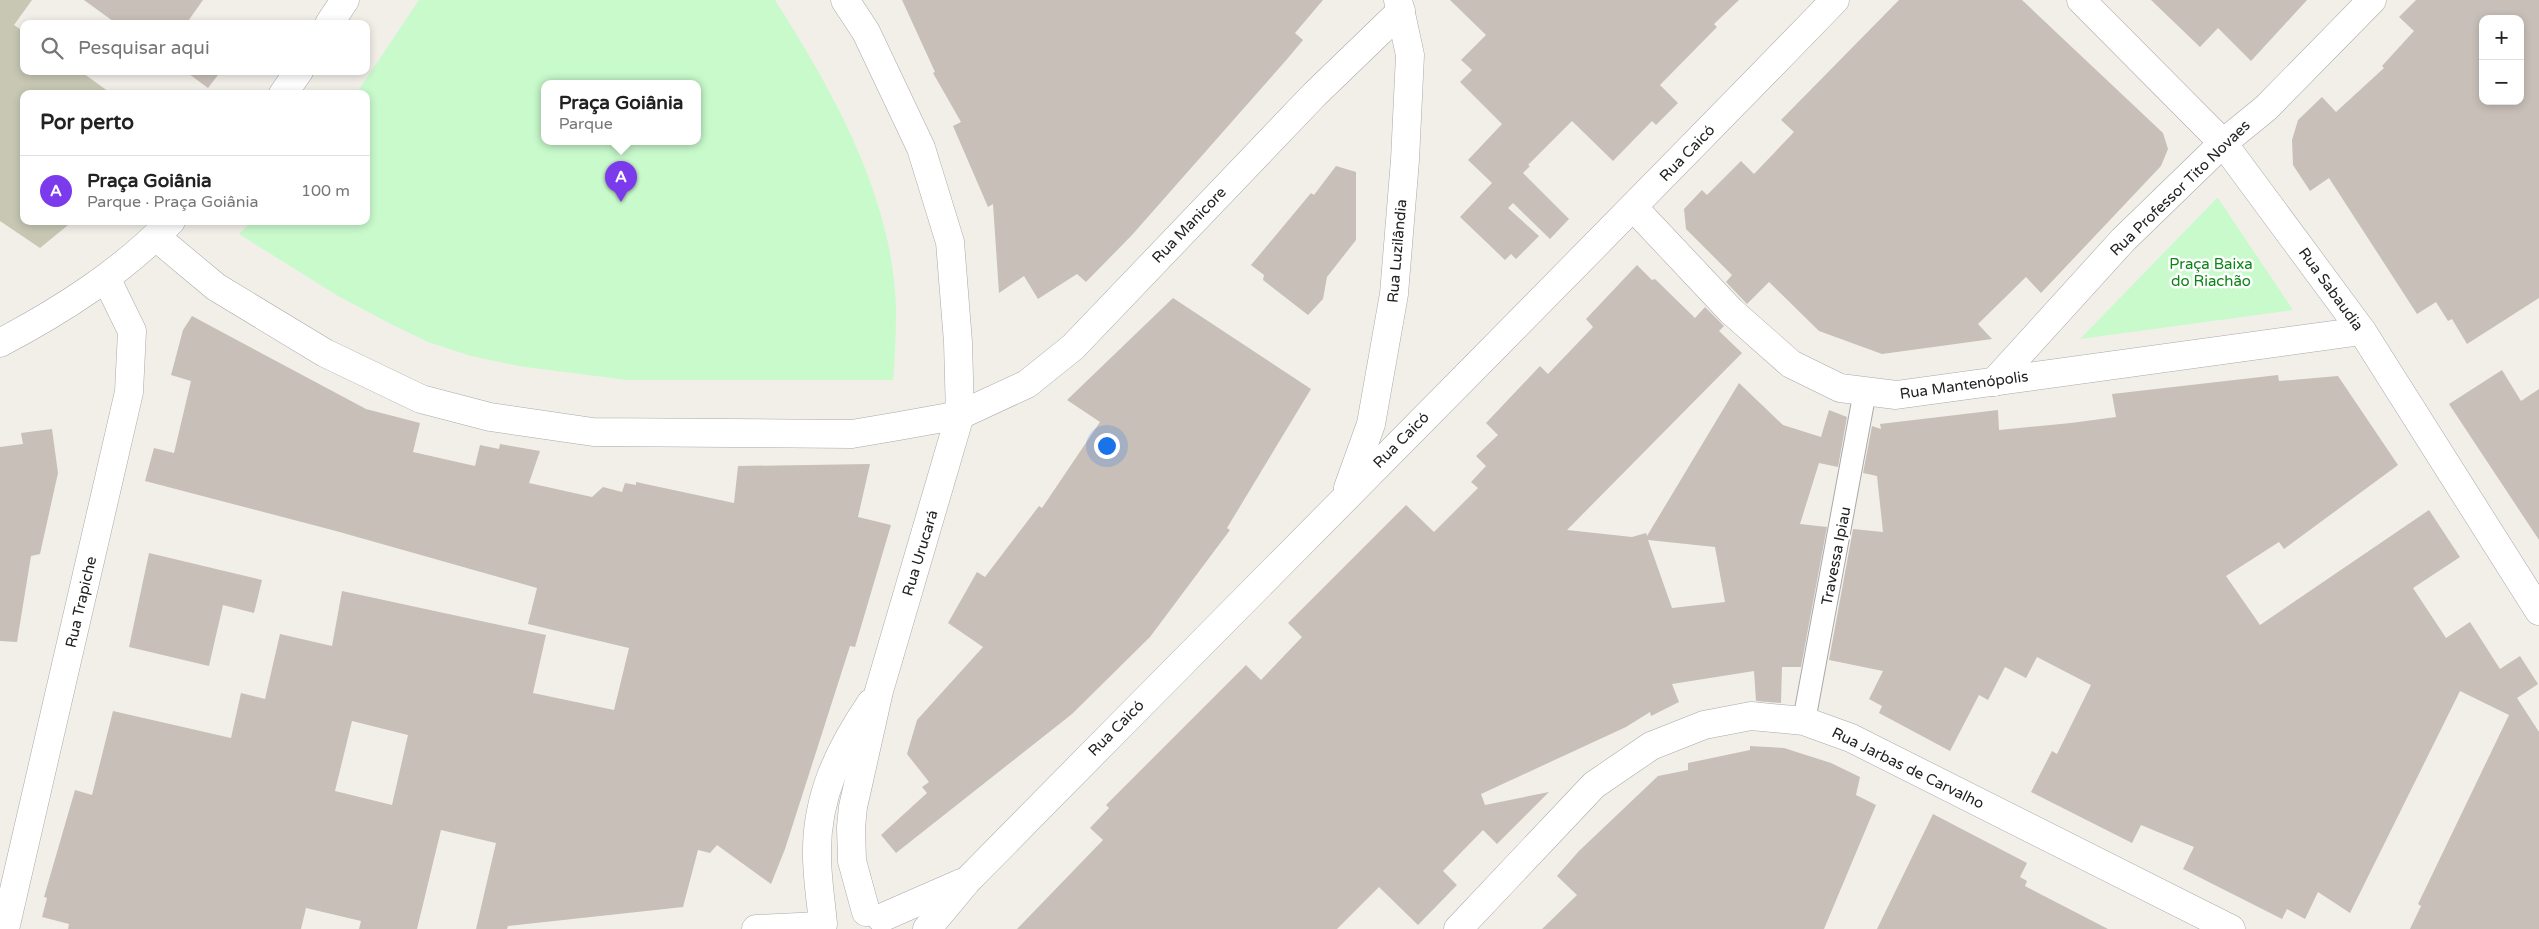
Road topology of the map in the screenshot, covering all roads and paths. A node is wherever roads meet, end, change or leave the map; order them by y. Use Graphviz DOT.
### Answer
graph roads {
  1 [pos="345,0"];
  2 [pos="845,0"];
  3 [pos="1835,0"];
  4 [pos="2081,0"];
  5 [pos="2372,0"];
  6 [pos="1400,6"];
  7 [pos="332,20"];
  8 [pos="296,75"];
  9 [pos="286,90"];
  10 [pos="2223,143"];
  11 [pos="1634,208"];
  12 [pos="163,229"];
  13 [pos="106,278"];
  14 [pos="2362,331"];
  15 [pos="0,343"];
  16 [pos="1994,382"];
  17 [pos="1866,391"];
  18 [pos="960,415"];
  19 [pos="1344,496"];
  20 [pos="2539,610"];
  21 [pos="879,691"];
  22 [pos="1804,721"];
  23 [pos="966,880"];
  24 [pos="880,920"];
  25 [pos="820,926"];
  26 [pos="5,929"];
  27 [pos="756,929"];
  28 [pos="927,929"];
  29 [pos="1458,929"];
  30 [pos="2231,929"];
  1 -- 7 [label="street"];
  2 -- 18 [label="street, Rua Urucará"];
  3 -- 11 [label="street, Rua Caicó"];
  4 -- 10 [label="street, Rua Sabaudia"];
  5 -- 10 [label="street, Rua Professor Tito Novaes"];
  6 -- 18 [label="street, Rua Manicore"];
  6 -- 19 [label="street, Rua Luzilândia"];
  8 -- 9 [label="street"];
  10 -- 14 [label="street, Rua Sabaudia"];
  10 -- 16 [label="street, Rua Professor Tito Novaes"];
  11 -- 17 [label="street, Rua Mantenópolis"];
  11 -- 19 [label="street, Rua Caicó"];
  12 -- 13 [label="street"];
  12 -- 18 [label="street, Rua Manicore"];
  13 -- 15 [label="street"];
  13 -- 26 [label="street, Rua Trapiche"];
  14 -- 16 [label="street, Rua Mantenópolis"];
  14 -- 20 [label="street, Rua Sabaudia"];
  16 -- 17 [label="street, Rua Mantenópolis"];
  17 -- 22 [label="lane, Travessa Ipiau"];
  18 -- 21 [label="street, Rua Urucará"];
  19 -- 23 [label="street, Rua Caicó"];
  21 -- 24 [label="street, Rua Urucará"];
  21 -- 25 [label="street, Rua Urucará"];
  22 -- 29 [label="street, Rua Jarbas de Carvalho"];
  22 -- 30 [label="street, Rua Jarbas de Carvalho"];
  23 -- 24 [label="street, Rua Caicó"];
  23 -- 28 [label="street, Rua Caicó"];
  24 -- 25 [label="street"];
  25 -- 27 [label="street"];
}
